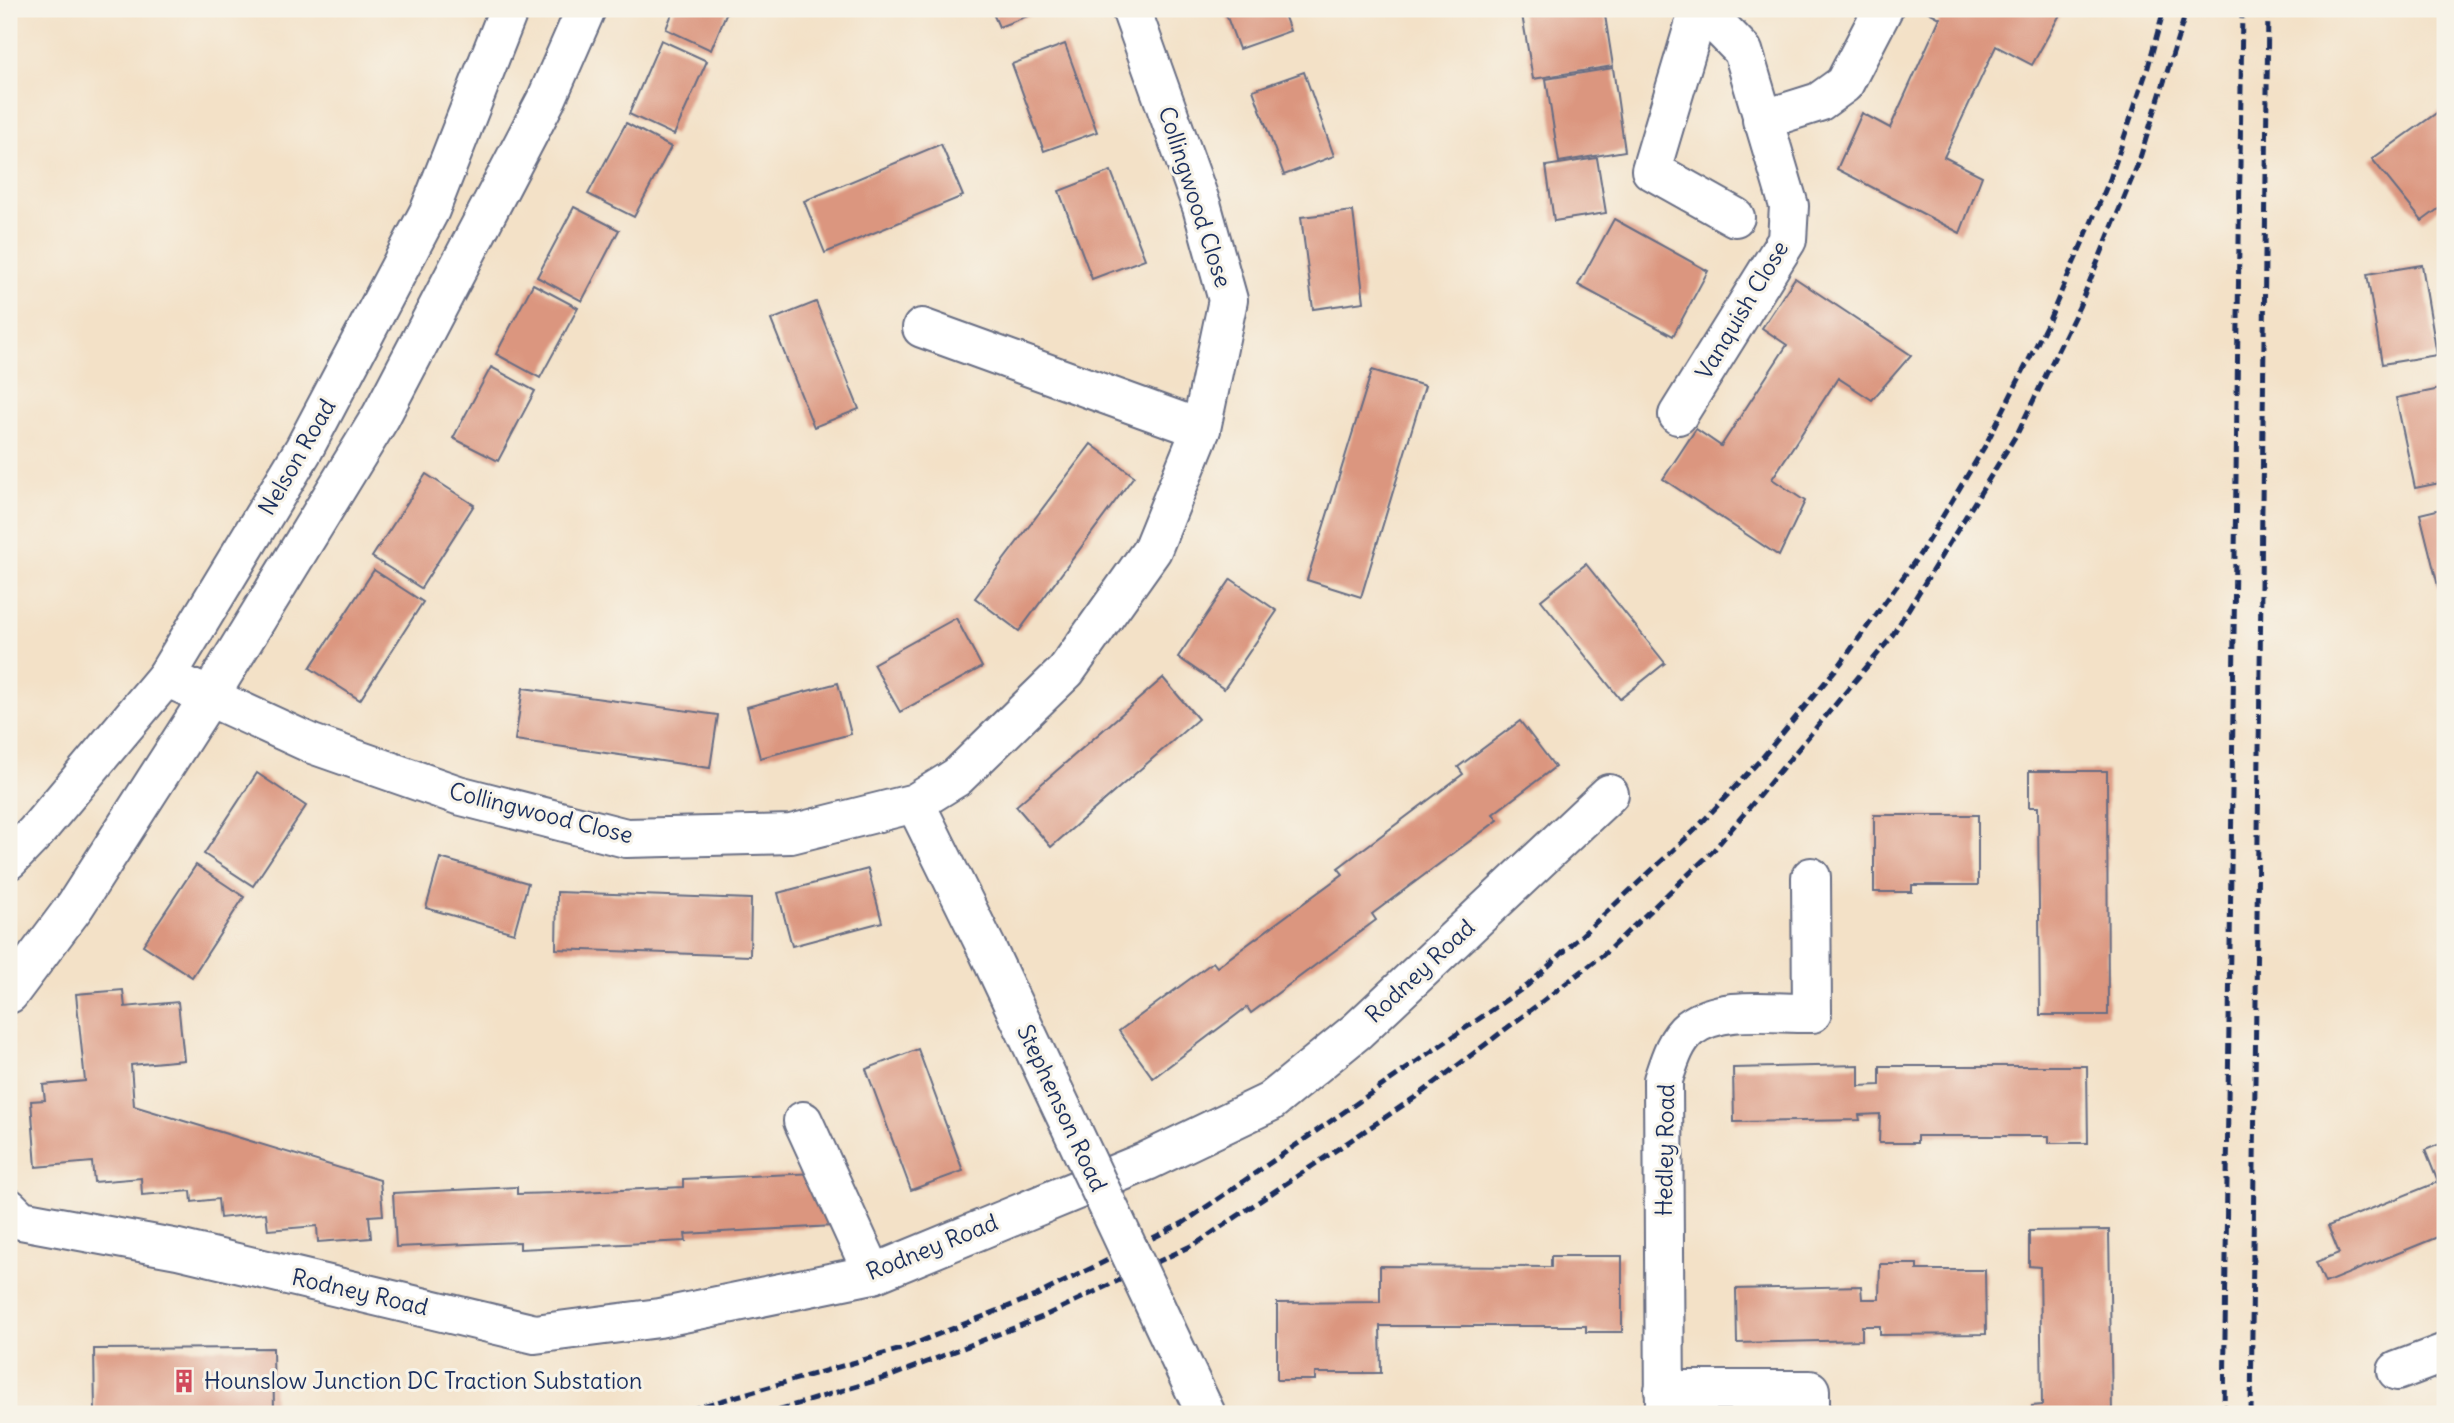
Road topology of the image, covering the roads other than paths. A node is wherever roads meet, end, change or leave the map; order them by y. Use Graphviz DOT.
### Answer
graph roads {
  1 [pos="509,9"];
  2 [pos="586,9"];
  3 [pos="1131,9"];
  4 [pos="1700,9"];
  5 [pos="1883,9"];
  6 [pos="1762,120"];
  7 [pos="1735,217"];
  8 [pos="922,328"];
  9 [pos="1678,415"];
  10 [pos="1201,429"];
  11 [pos="166,677"];
  12 [pos="209,697"];
  13 [pos="1609,794"];
  14 [pos="915,803"];
  15 [pos="9,860"];
  16 [pos="1811,877"];
  17 [pos="9,993"];
  18 [pos="803,1121"];
  19 [pos="9,1208"];
  20 [pos="873,1274"];
  21 [pos="2445,1353"];
  22 [pos="2397,1371"];
  23 [pos="1665,1402"];
  24 [pos="1206,1414"];
  25 [pos="1810,1414"];
  1 -- 11 [label="street, Nelson Road"];
  2 -- 12 [label="street"];
  3 -- 10 [label="street, Collingwood Close"];
  4 -- 6 [label="street, Vanquish Close"];
  4 -- 7 [label="street"];
  5 -- 6 [label="street"];
  6 -- 9 [label="street, Vanquish Close"];
  8 -- 10 [label="street"];
  10 -- 14 [label="street, Collingwood Close"];
  11 -- 12 [label="street, Collingwood Close"];
  11 -- 15 [label="street, Nelson Road"];
  12 -- 14 [label="street, Collingwood Close"];
  12 -- 17 [label="street"];
  13 -- 20 [label="street, Rodney Road"];
  14 -- 24 [label="street, Stephenson Road, bridge"];
  16 -- 23 [label="street, Hedley Road"];
  18 -- 20 [label="street"];
  19 -- 20 [label="street, Rodney Road"];
  21 -- 22 [label="street"];
  23 -- 25 [label="street"];
}
